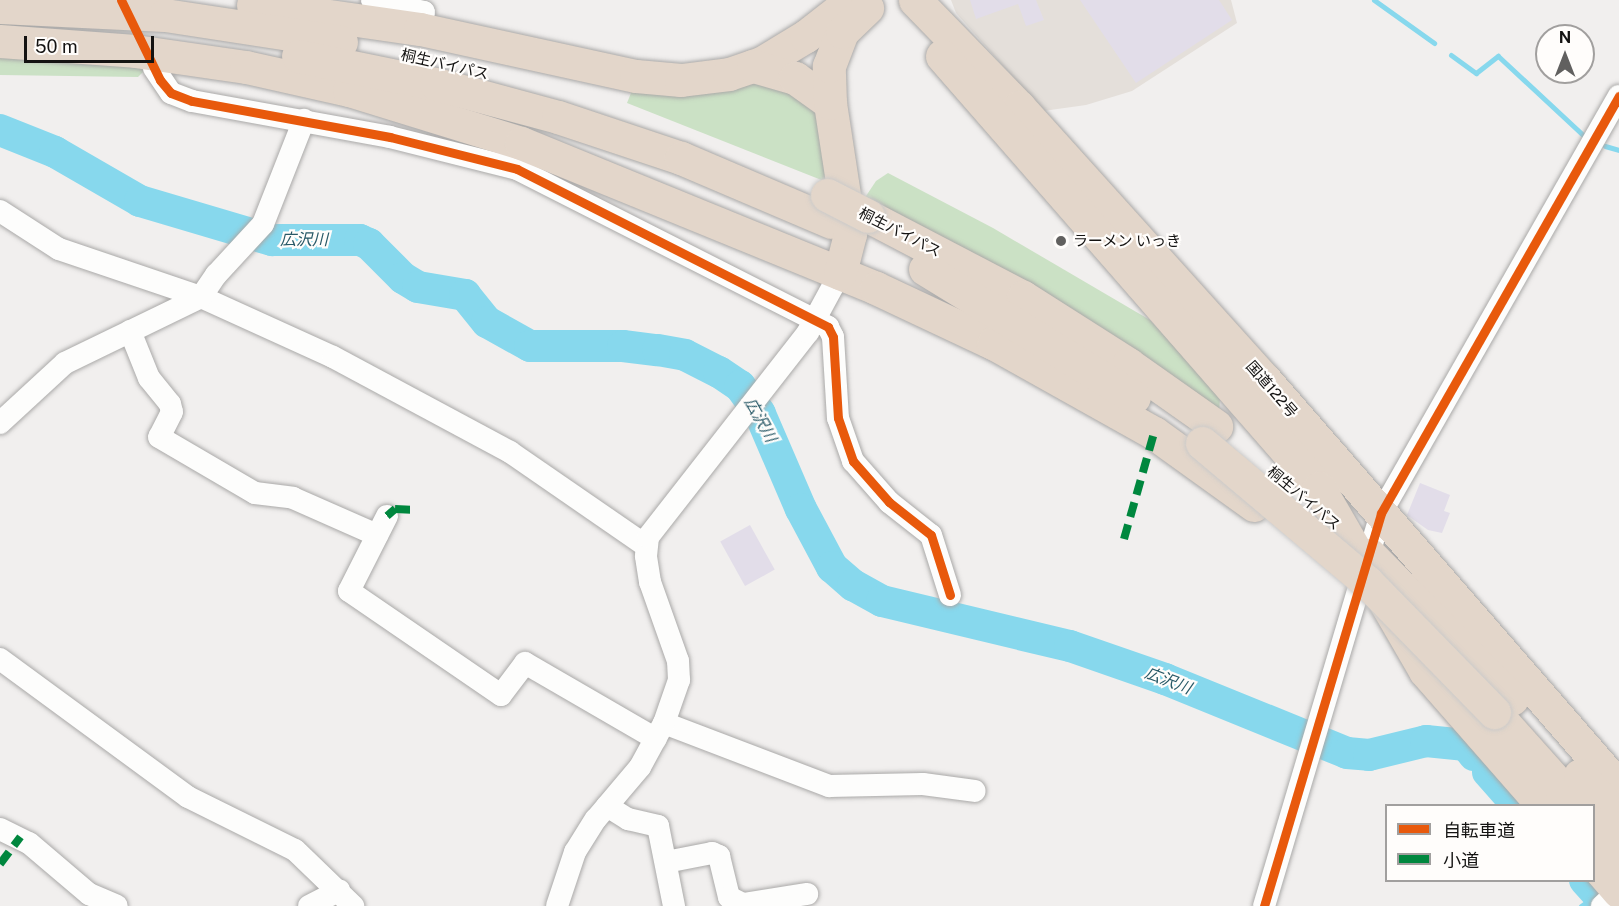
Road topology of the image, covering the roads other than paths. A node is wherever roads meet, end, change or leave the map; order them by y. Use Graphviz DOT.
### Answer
graph roads {
  1 [pos="204,0"];
  2 [pos="372,0"];
  3 [pos="852,0"];
  4 [pos="873,0"];
  5 [pos="898,0"];
  6 [pos="915,0"];
  7 [pos="0,7"];
  8 [pos="420,29"];
  9 [pos="0,30"];
  10 [pos="0,41"];
  11 [pos="753,66"];
  12 [pos="153,68"];
  13 [pos="1619,96"];
  14 [pos="830,103"];
  15 [pos="304,120"];
  16 [pos="829,208"];
  17 [pos="0,211"];
  18 [pos="840,273"];
  19 [pos="201,297"];
  20 [pos="816,321"];
  21 [pos="130,331"];
  22 [pos="1284,403"];
  23 [pos="0,423"];
  24 [pos="1381,513"];
  25 [pos="645,545"];
  26 [pos="1366,566"];
  27 [pos="950,595"];
  28 [pos="0,659"];
  29 [pos="1502,704"];
  30 [pos="660,731"];
  31 [pos="1619,787"];
  32 [pos="975,791"];
  33 [pos="1541,804"];
  34 [pos="1577,804"];
  35 [pos="607,806"];
  36 [pos="1619,818"];
  37 [pos="1595,825"];
  38 [pos="0,829"];
  39 [pos="1619,852"];
  40 [pos="666,862"];
  41 [pos="1595,866"];
  42 [pos="807,894"];
  43 [pos="1613,896"];
  44 [pos="346,899"];
  45 [pos="117,906"];
  46 [pos="309,906"];
  47 [pos="557,906"];
  48 [pos="674,906"];
  49 [pos="1264,906"];
  1 -- 8 [label="highway"];
  2 -- 8 [label="street"];
  3 -- 11 [label="highway"];
  4 -- 14 [label="highway"];
  5 -- 26 [label="highway, 国道122号"];
  6 -- 22 [label="highway, 国道122号"];
  7 -- 16 [label="highway, 桐生バイパス"];
  8 -- 11 [label="highway"];
  9 -- 16 [label="highway, 桐生バイパス"];
  10 -- 18 [label="highway"];
  11 -- 14 [label="highway"];
  12 -- 15 [label="street"];
  13 -- 24 [label="street"];
  14 -- 18 [label="highway"];
  15 -- 19 [label="street"];
  15 -- 20 [label="street"];
  16 -- 29 [label="highway, 桐生バイパス, bridge"];
  17 -- 19 [label="street"];
  18 -- 20 [label="street"];
  18 -- 26 [label="highway"];
  19 -- 21 [label="street"];
  19 -- 25 [label="street"];
  20 -- 25 [label="street"];
  20 -- 27 [label="street"];
  21 -- 23 [label="street"];
  21 -- 30 [label="street"];
  22 -- 24 [label="highway, 国道122号"];
  22 -- 26 [label="highway"];
  24 -- 26 [label="street"];
  24 -- 31 [label="highway, 国道122号"];
  25 -- 30 [label="street"];
  26 -- 33 [label="highway, 国道122号"];
  26 -- 49 [label="street"];
  28 -- 44 [label="street"];
  29 -- 34 [label="highway, 桐生バイパス"];
  29 -- 36 [label="highway, 桐生バイパス"];
  30 -- 32 [label="street"];
  30 -- 35 [label="street"];
  35 -- 40 [label="street"];
  35 -- 47 [label="street"];
  37 -- 39 [label="highway"];
  38 -- 45 [label="street"];
  40 -- 42 [label="street"];
  40 -- 48 [label="street"];
  41 -- 43 [label="highway"];
  44 -- 46 [label="street"];
}
